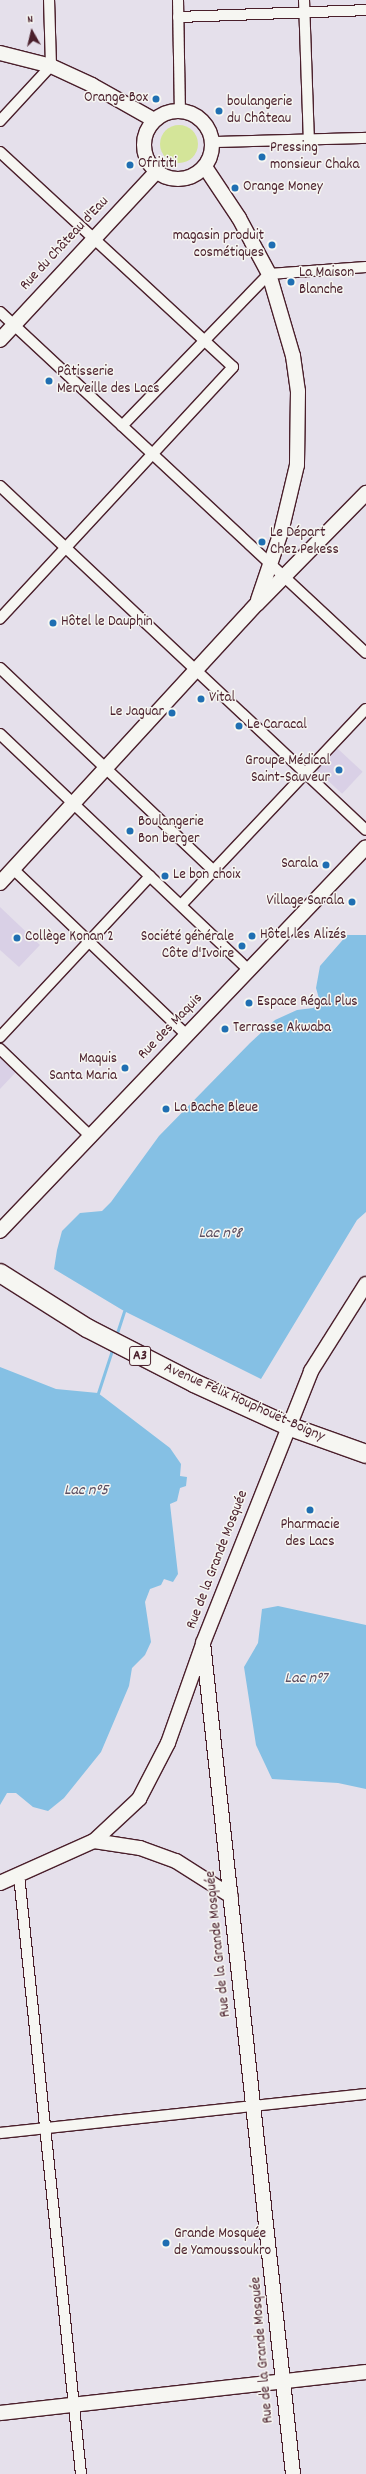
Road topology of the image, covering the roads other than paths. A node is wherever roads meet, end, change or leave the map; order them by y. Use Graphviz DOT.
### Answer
graph roads {
  1 [pos="49,0"];
  2 [pos="178,0"];
  3 [pos="304,0"];
  4 [pos="366,10"];
  5 [pos="304,13"];
  6 [pos="178,17"];
  7 [pos="0,53"];
  8 [pos="51,66"];
  9 [pos="180,110"];
  10 [pos="154,120"];
  11 [pos="0,121"];
  12 [pos="366,138"];
  13 [pos="309,140"];
  14 [pos="212,142"];
  15 [pos="0,152"];
  16 [pos="205,167"];
  17 [pos="156,172"];
  18 [pos="92,238"];
  19 [pos="366,267"];
  20 [pos="269,274"];
  21 [pos="0,312"];
  22 [pos="14,325"];
  23 [pos="0,340"];
  24 [pos="203,340"];
  25 [pos="122,426"];
  26 [pos="154,456"];
  27 [pos="0,486"];
  28 [pos="366,493"];
  29 [pos="66,548"];
  30 [pos="271,564"];
  31 [pos="285,576"];
  32 [pos="257,604"];
  33 [pos="0,619"];
  34 [pos="365,650"];
  35 [pos="0,668"];
  36 [pos="198,669"];
  37 [pos="366,709"];
  38 [pos="0,734"];
  39 [pos="106,770"];
  40 [pos="305,773"];
  41 [pos="74,805"];
  42 [pos="366,830"];
  43 [pos="366,847"];
  44 [pos="13,868"];
  45 [pos="213,870"];
  46 [pos="150,876"];
  47 [pos="0,883"];
  48 [pos="182,904"];
  49 [pos="89,940"];
  50 [pos="249,970"];
  51 [pos="187,1035"];
  52 [pos="0,1037"];
  53 [pos="0,1049"];
  54 [pos="90,1137"];
  55 [pos="0,1231"];
  56 [pos="0,1273"];
  57 [pos="366,1284"];
  58 [pos="288,1426"];
  59 [pos="366,1454"];
  60 [pos="203,1643"];
  61 [pos="94,1841"];
  62 [pos="19,1875"];
  63 [pos="0,1883"];
  64 [pos="231,1896"];
  65 [pos="366,2094"];
  66 [pos="254,2106"];
  67 [pos="44,2128"];
  68 [pos="0,2133"];
  69 [pos="366,2372"];
  70 [pos="283,2381"];
  71 [pos="73,2405"];
  72 [pos="0,2413"];
  73 [pos="81,2474"];
  74 [pos="293,2474"];
  1 -- 8 [label="street"];
  2 -- 6 [label="street"];
  3 -- 5 [label="street"];
  4 -- 5 [label="street"];
  5 -- 6 [label="street"];
  5 -- 13 [label="street"];
  6 -- 9 [label="street"];
  7 -- 8 [label="street"];
  8 -- 10 [label="street"];
  8 -- 11 [label="street"];
  9 -- 10 [label="street"];
  9 -- 14 [label="street"];
  10 -- 17 [label="street"];
  12 -- 13 [label="street"];
  13 -- 14 [label="street"];
  14 -- 16 [label="street"];
  15 -- 18 [label="street"];
  16 -- 17 [label="street"];
  16 -- 20 [label="street"];
  17 -- 18 [label="street, Rue du Château d'Eau"];
  18 -- 22 [label="street, Rue du Château d'Eau"];
  18 -- 24 [label="street"];
  19 -- 20 [label="street"];
  20 -- 24 [label="street"];
  20 -- 30 [label="street"];
  21 -- 22 [label="street"];
  22 -- 23 [label="street, Rue du Château d'Eau"];
  22 -- 25 [label="street"];
  24 -- 25 [label="street"];
  24 -- 26 [label="street"];
  25 -- 26 [label="street"];
  26 -- 29 [label="street"];
  26 -- 30 [label="street"];
  27 -- 29 [label="street"];
  28 -- 31 [label="street"];
  29 -- 33 [label="street"];
  29 -- 36 [label="street"];
  30 -- 31 [label="street"];
  30 -- 32 [label="street"];
  31 -- 32 [label="street"];
  31 -- 34 [label="street"];
  32 -- 36 [label="street"];
  35 -- 39 [label="street"];
  36 -- 39 [label="street"];
  36 -- 40 [label="street"];
  37 -- 40 [label="street"];
  38 -- 41 [label="street"];
  39 -- 41 [label="street"];
  39 -- 45 [label="street"];
  40 -- 42 [label="street"];
  40 -- 45 [label="street"];
  41 -- 44 [label="street"];
  41 -- 46 [label="street"];
  43 -- 50 [label="street, Rue des Maquis"];
  44 -- 47 [label="street"];
  44 -- 49 [label="street"];
  45 -- 48 [label="street"];
  46 -- 48 [label="street"];
  46 -- 49 [label="street"];
  48 -- 50 [label="street"];
  49 -- 51 [label="street"];
  49 -- 52 [label="street"];
  50 -- 51 [label="street, Rue des Maquis"];
  51 -- 54 [label="street, Rue des Maquis"];
  53 -- 54 [label="street"];
  54 -- 55 [label="street, Rue des Maquis"];
  56 -- 58 [label="highway, Avenue Félix Houphouët-Boigny / A3"];
  57 -- 58 [label="street, Rue de la Grande Mosquée"];
  58 -- 59 [label="highway, Avenue Félix Houphouët-Boigny / A3"];
  58 -- 60 [label="street, Rue de la Grande Mosquée"];
  60 -- 61 [label="street"];
  60 -- 64 [label="street, Rue de la Grande Mosquée"];
  61 -- 62 [label="street"];
  61 -- 64 [label="street"];
  62 -- 63 [label="street"];
  62 -- 67 [label="street"];
  64 -- 66 [label="street, Rue de la Grande Mosquée"];
  65 -- 66 [label="street"];
  66 -- 67 [label="street"];
  66 -- 70 [label="street, Rue de la Grande Mosquée"];
  67 -- 68 [label="street"];
  67 -- 71 [label="street"];
  69 -- 70 [label="street"];
  70 -- 71 [label="street"];
  70 -- 74 [label="street, Rue de la Grande Mosquée"];
  71 -- 72 [label="street"];
  71 -- 73 [label="street"];
}
